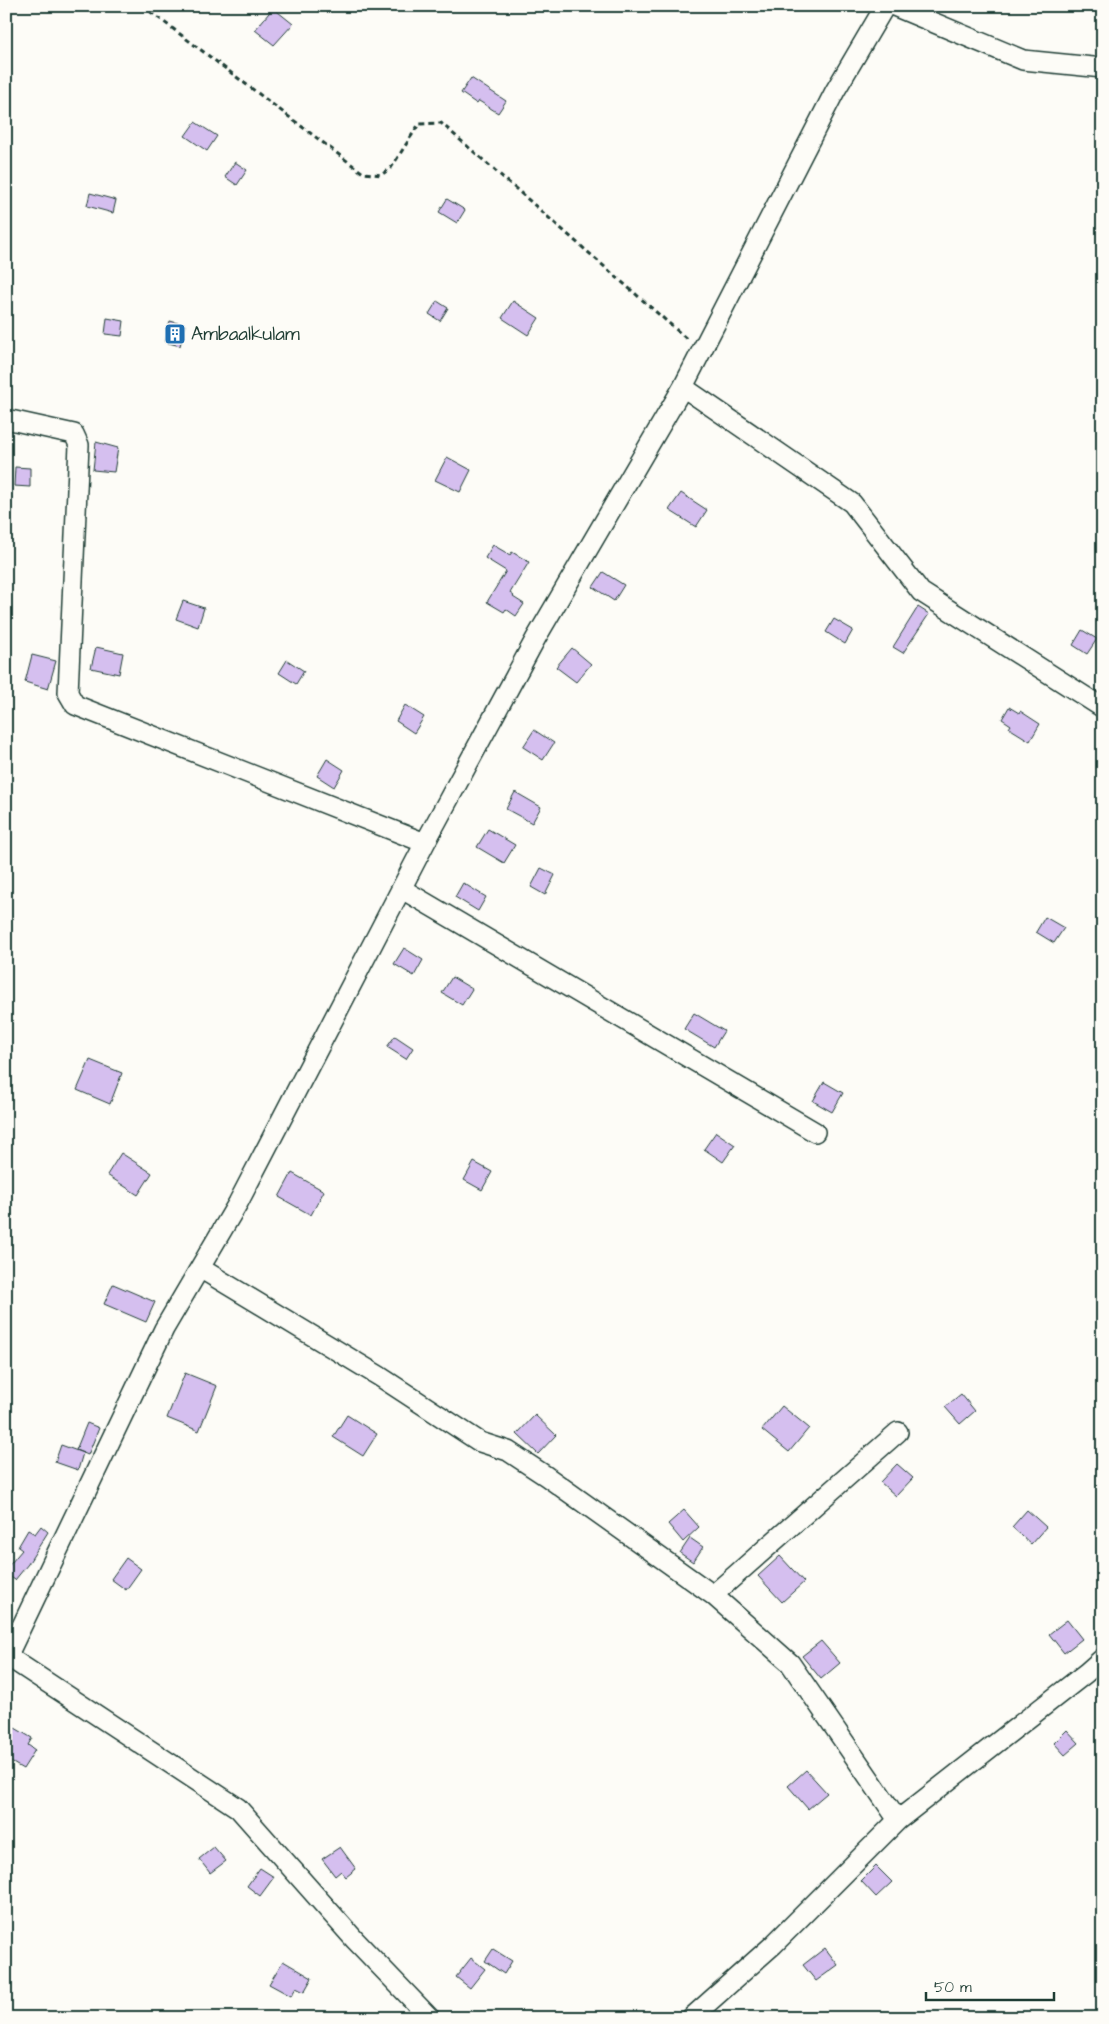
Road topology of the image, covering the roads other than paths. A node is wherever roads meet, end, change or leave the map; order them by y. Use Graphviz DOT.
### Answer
graph roads {
  1 [pos="886,6"];
  2 [pos="894,6"];
  3 [pos="1103,68"];
  4 [pos="683,387"];
  5 [pos="6,419"];
  6 [pos="1103,708"];
  7 [pos="425,844"];
  8 [pos="402,888"];
  9 [pos="816,1132"];
  10 [pos="200,1268"];
  11 [pos="898,1432"];
  12 [pos="713,1595"];
  13 [pos="7,1658"];
  14 [pos="1103,1658"];
  15 [pos="898,1820"];
  16 [pos="430,2018"];
  17 [pos="691,2018"];
  1 -- 4 [label="street"];
  2 -- 3 [label="street"];
  4 -- 6 [label="street"];
  4 -- 7 [label="street"];
  5 -- 7 [label="street"];
  7 -- 8 [label="street"];
  8 -- 9 [label="street"];
  8 -- 10 [label="street"];
  10 -- 12 [label="street"];
  10 -- 13 [label="street"];
  11 -- 12 [label="street"];
  12 -- 15 [label="street"];
  13 -- 16 [label="street"];
  14 -- 15 [label="street"];
  15 -- 17 [label="street"];
}
